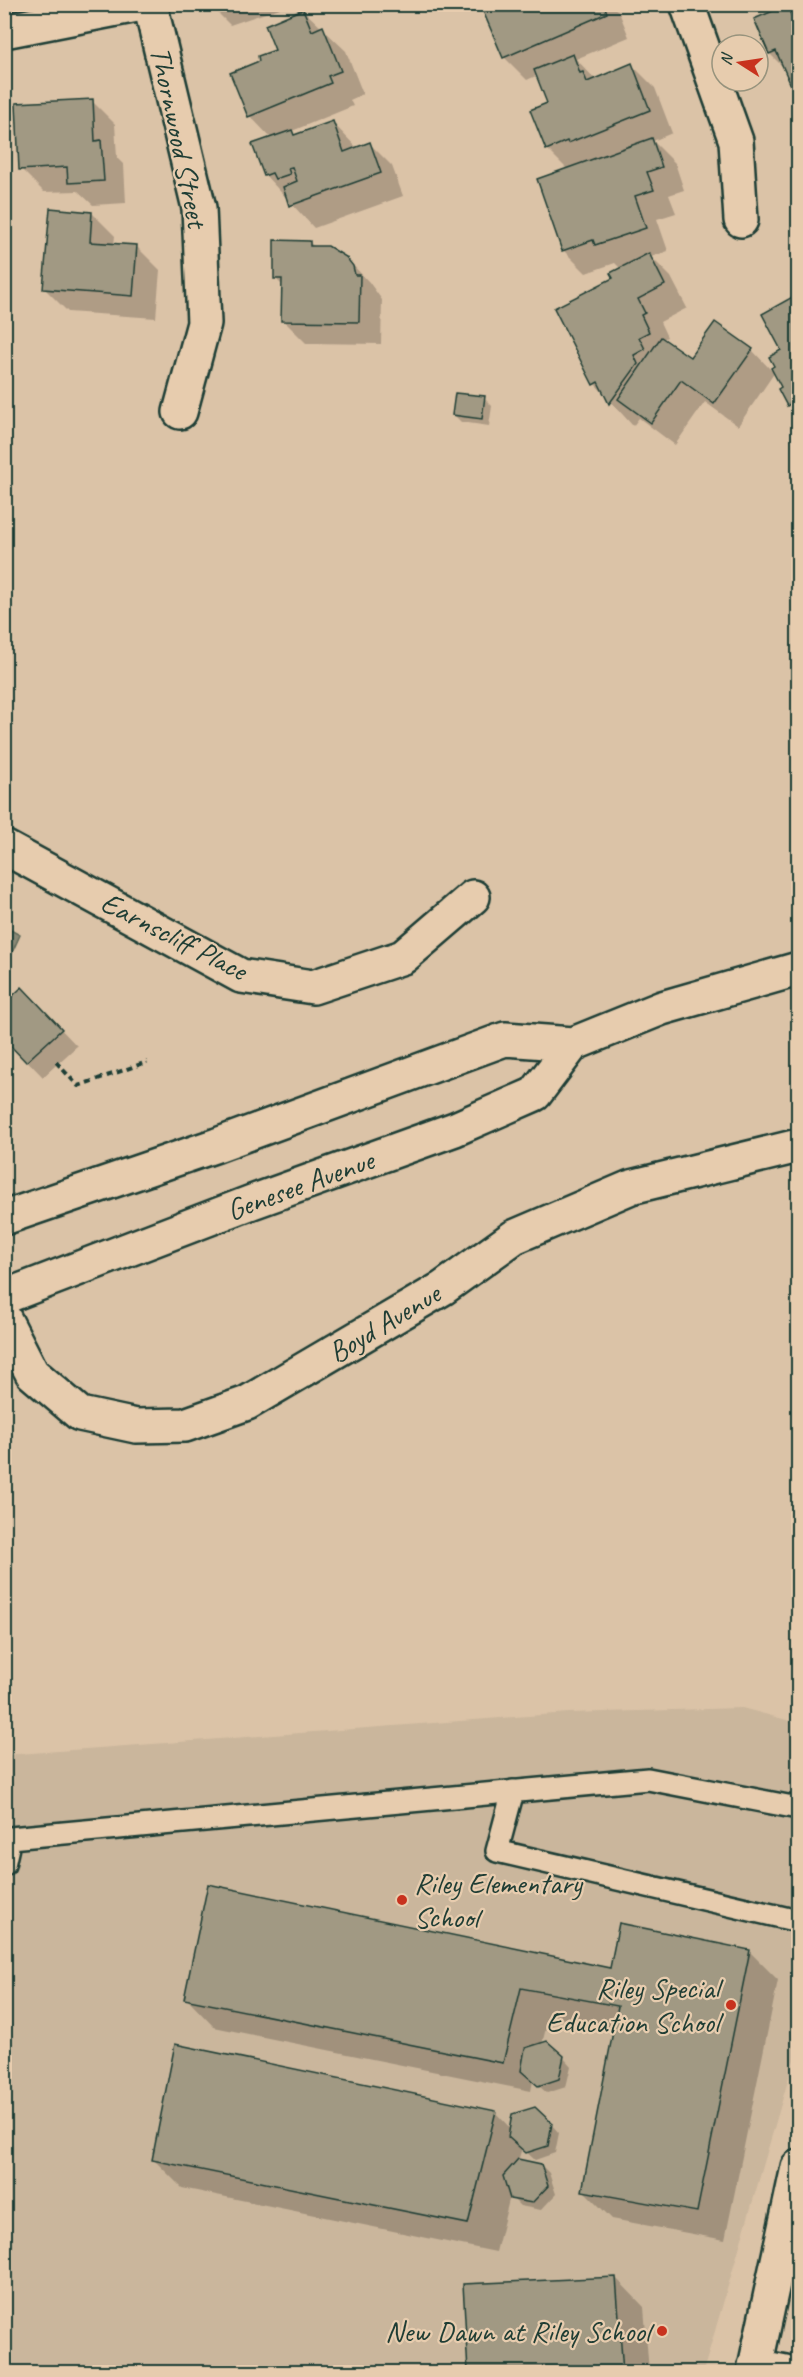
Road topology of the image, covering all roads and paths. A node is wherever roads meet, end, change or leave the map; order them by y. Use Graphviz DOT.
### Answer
graph roads {
  1 [pos="142,4"];
  2 [pos="150,4"];
  3 [pos="687,4"];
  4 [pos="4,31"];
  5 [pos="741,220"];
  6 [pos="180,412"];
  7 [pos="4,847"];
  8 [pos="473,897"];
  9 [pos="798,969"];
  10 [pos="573,1044"];
  11 [pos="56,1062"];
  12 [pos="147,1062"];
  13 [pos="798,1146"];
  14 [pos="4,1218"];
  15 [pos="4,1298"];
  16 [pos="4,1318"];
  17 [pos="513,1791"];
  18 [pos="798,1808"];
  19 [pos="4,1865"];
  20 [pos="798,1921"];
  21 [pos="798,2167"];
  22 [pos="764,2370"];
  1 -- 4 [label="street"];
  2 -- 6 [label="street, Thornwood Street"];
  3 -- 5 [label="street"];
  7 -- 8 [label="street, Earnscliff Place"];
  9 -- 10 [label="street"];
  10 -- 14 [label="street"];
  10 -- 15 [label="street, Genesee Avenue"];
  11 -- 12 [label="path"];
  13 -- 16 [label="street, Boyd Avenue"];
  17 -- 18 [label="lane"];
  17 -- 19 [label="lane"];
  17 -- 20 [label="lane"];
  21 -- 22 [label="street"];
}
